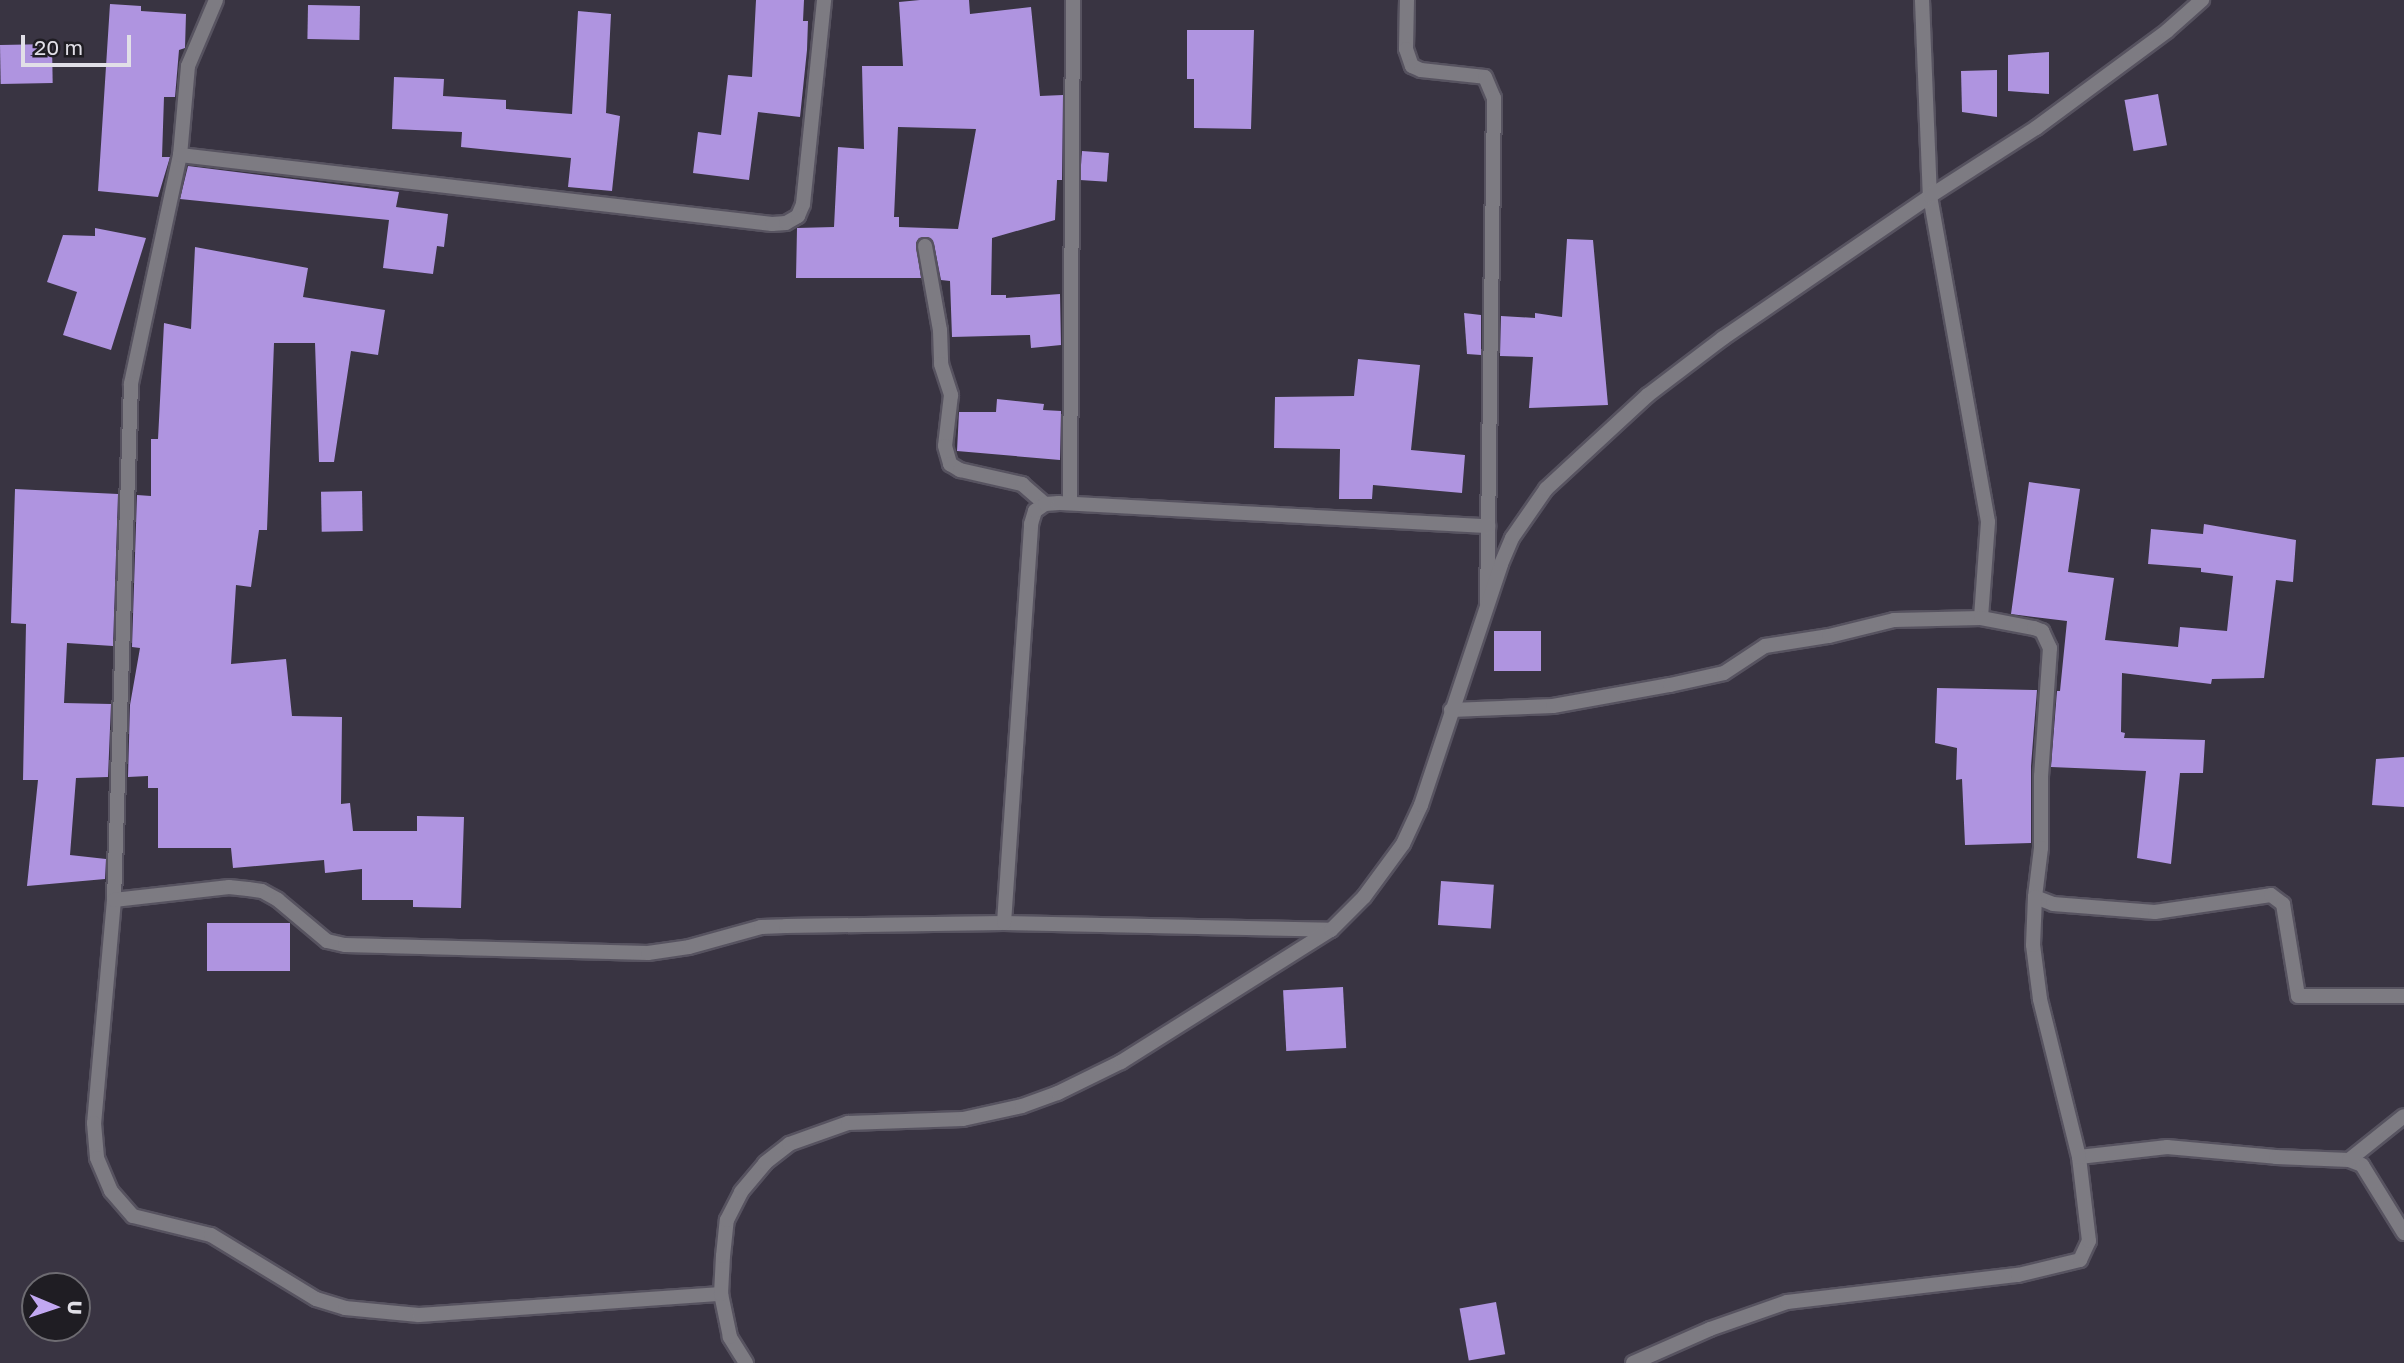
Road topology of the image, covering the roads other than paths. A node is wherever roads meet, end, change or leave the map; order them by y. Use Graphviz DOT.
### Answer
graph roads {
  1 [pos="216,0"];
  2 [pos="824,0"];
  3 [pos="1073,0"];
  4 [pos="1407,0"];
  5 [pos="1922,0"];
  6 [pos="2202,0"];
  7 [pos="180,155"];
  8 [pos="1930,196"];
  9 [pos="925,246"];
  10 [pos="1070,503"];
  11 [pos="1045,504"];
  12 [pos="1488,526"];
  13 [pos="1486,604"];
  14 [pos="1981,618"];
  15 [pos="1451,710"];
  16 [pos="2035,897"];
  17 [pos="114,900"];
  18 [pos="1004,923"];
  19 [pos="1331,930"];
  20 [pos="2404,996"];
  21 [pos="2404,1115"];
  22 [pos="2079,1157"];
  23 [pos="2350,1160"];
  24 [pos="2404,1233"];
  25 [pos="721,1294"];
  26 [pos="746,1363"];
  27 [pos="1633,1363"];
  1 -- 7 [label="street"];
  2 -- 7 [label="street"];
  3 -- 10 [label="street"];
  4 -- 12 [label="street"];
  5 -- 8 [label="street"];
  6 -- 8 [label="street"];
  7 -- 17 [label="street"];
  8 -- 13 [label="street"];
  8 -- 14 [label="street"];
  9 -- 11 [label="street"];
  10 -- 11 [label="street"];
  10 -- 12 [label="street"];
  11 -- 18 [label="street"];
  12 -- 13 [label="street"];
  13 -- 15 [label="street"];
  14 -- 15 [label="street"];
  14 -- 16 [label="street"];
  15 -- 19 [label="street"];
  16 -- 20 [label="street"];
  16 -- 22 [label="street"];
  17 -- 18 [label="street"];
  17 -- 25 [label="street"];
  18 -- 19 [label="street"];
  19 -- 25 [label="street"];
  21 -- 23 [label="street"];
  22 -- 23 [label="street"];
  22 -- 27 [label="street"];
  23 -- 24 [label="street"];
  25 -- 26 [label="street"];
}
